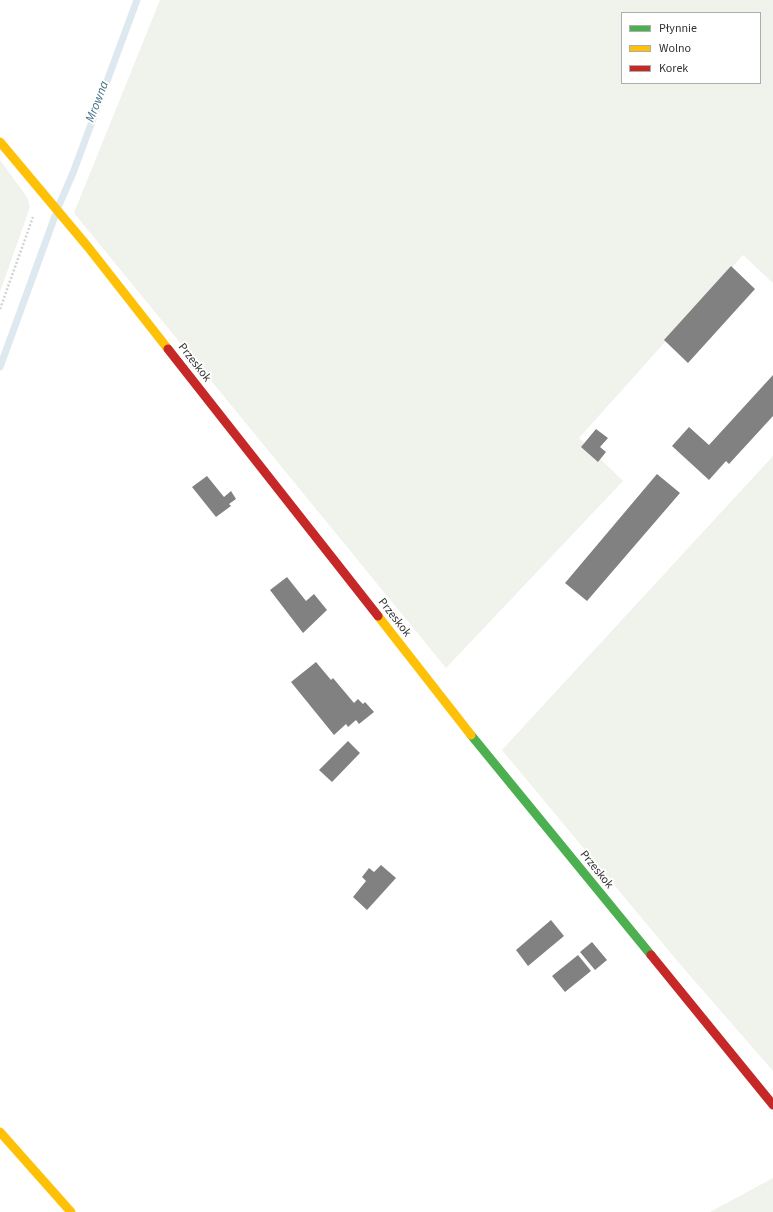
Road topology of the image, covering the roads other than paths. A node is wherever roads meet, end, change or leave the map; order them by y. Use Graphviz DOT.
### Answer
graph roads {
  1 [pos="0,142"];
  2 [pos="773,1105"];
  3 [pos="0,1132"];
  4 [pos="71,1212"];
  1 -- 2 [label="street, Przeskok"];
  3 -- 4 [label="street"];
}
